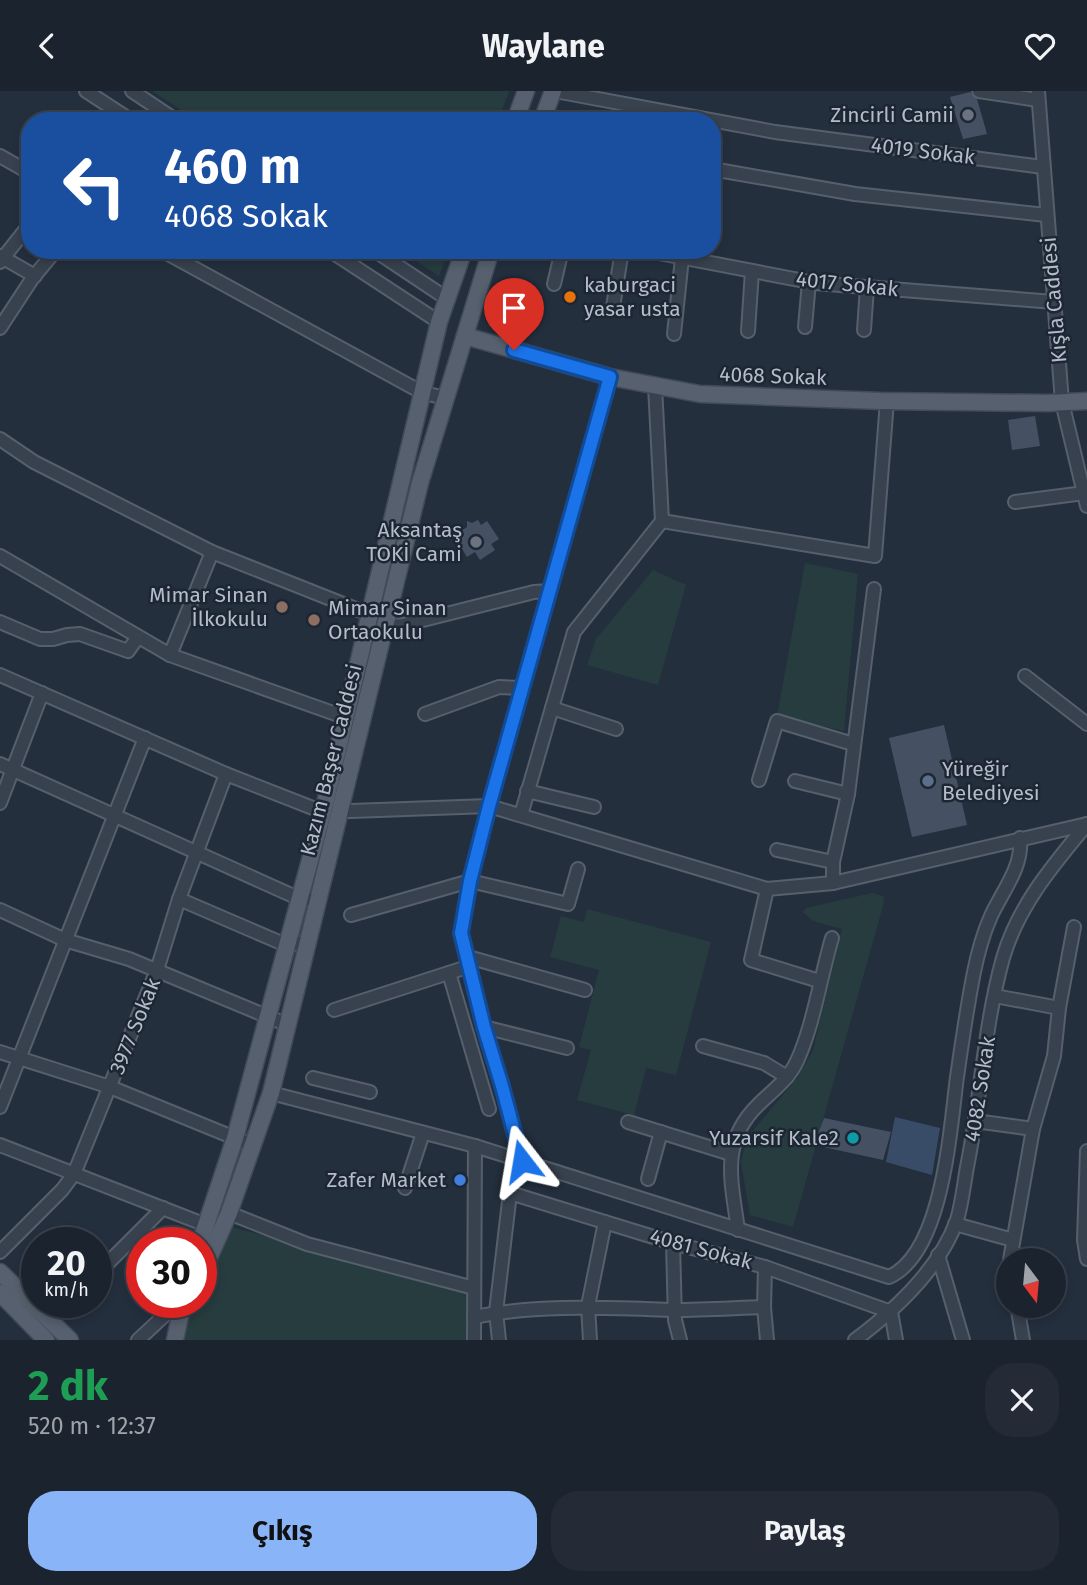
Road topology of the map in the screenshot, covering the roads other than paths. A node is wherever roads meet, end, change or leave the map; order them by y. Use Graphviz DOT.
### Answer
graph roads {
  1 [pos="86,91"];
  2 [pos="132,91"];
  3 [pos="526,91"];
  4 [pos="554,91"];
  5 [pos="979,91"];
  6 [pos="1038,96"];
  7 [pos="118,112"];
  8 [pos="164,112"];
  9 [pos="518,112"];
  10 [pos="546,112"];
  11 [pos="667,112"];
  12 [pos="721,122"];
  13 [pos="0,156"];
  14 [pos="1043,167"];
  15 [pos="21,168"];
  16 [pos="721,171"];
  17 [pos="1046,215"];
  18 [pos="21,235"];
  19 [pos="1,258"];
  20 [pos="49,259"];
  21 [pos="177,259"];
  22 [pos="344,259"];
  23 [pos="388,259"];
  24 [pos="461,259"];
  25 [pos="488,259"];
  26 [pos="560,259"];
  27 [pos="621,259"];
  28 [pos="682,259"];
  29 [pos="687,259"];
  30 [pos="752,271"];
  31 [pos="35,276"];
  32 [pos="809,282"];
  33 [pos="554,283"];
  34 [pos="867,287"];
  35 [pos="446,297"];
  36 [pos="1054,302"];
  37 [pos="613,307"];
  38 [pos="439,322"];
  39 [pos="805,327"];
  40 [pos="0,328"];
  41 [pos="864,330"];
  42 [pos="748,331"];
  43 [pos="674,334"];
  44 [pos="465,336"];
  45 [pos="610,377"];
  46 [pos="655,386"];
  47 [pos="423,393"];
  48 [pos="446,398"];
  49 [pos="887,401"];
  50 [pos="1087,401"];
  51 [pos="1062,402"];
  52 [pos="0,439"];
  53 [pos="1085,500"];
  54 [pos="1015,502"];
  55 [pos="662,521"];
  56 [pos="212,552"];
  57 [pos="0,556"];
  58 [pos="874,589"];
  59 [pos="549,591"];
  60 [pos="371,615"];
  61 [pos="0,621"];
  62 [pos="385,627"];
  63 [pos="138,637"];
  64 [pos="170,655"];
  65 [pos="0,675"];
  66 [pos="1025,676"];
  67 [pos="522,688"];
  68 [pos="42,693"];
  69 [pos="552,708"];
  70 [pos="425,714"];
  71 [pos="347,718"];
  72 [pos="1087,724"];
  73 [pos="616,729"];
  74 [pos="145,738"];
  75 [pos="853,744"];
  76 [pos="0,764"];
  77 [pos="13,770"];
  78 [pos="226,774"];
  79 [pos="759,781"];
  80 [pos="794,781"];
  81 [pos="527,791"];
  82 [pos="848,794"];
  83 [pos="0,803"];
  84 [pos="489,806"];
  85 [pos="594,807"];
  86 [pos="323,812"];
  87 [pos="340,813"];
  88 [pos="114,815"];
  89 [pos="522,815"];
  90 [pos="1087,824"];
  91 [pos="1020,838"];
  92 [pos="777,850"];
  93 [pos="197,852"];
  94 [pos="834,862"];
  95 [pos="579,869"];
  96 [pos="470,881"];
  97 [pos="833,883"];
  98 [pos="767,889"];
  99 [pos="319,898"];
  100 [pos="179,899"];
  101 [pos="300,899"];
  102 [pos="0,910"];
  103 [pos="351,915"];
  104 [pos="1074,927"];
  105 [pos="832,938"];
  106 [pos="65,940"];
  107 [pos="308,942"];
  108 [pos="286,945"];
  109 [pos="469,961"];
  110 [pos="157,970"];
  111 [pos="449,973"];
  112 [pos="819,981"];
  113 [pos="585,990"];
  114 [pos="995,996"];
  115 [pos="1059,1008"];
  116 [pos="334,1010"];
  117 [pos="268,1017"];
  118 [pos="288,1025"];
  119 [pos="484,1027"];
  120 [pos="703,1046"];
  121 [pos="567,1048"];
  122 [pos="0,1052"];
  123 [pos="18,1059"];
  124 [pos="787,1077"];
  125 [pos="313,1078"];
  126 [pos="343,1085"];
  127 [pos="110,1087"];
  128 [pos="370,1092"];
  129 [pos="271,1093"];
  130 [pos="0,1107"];
  131 [pos="489,1109"];
  132 [pos="337,1110"];
  133 [pos="975,1121"];
  134 [pos="628,1122"];
  135 [pos="1033,1129"];
  136 [pos="661,1132"];
  137 [pos="423,1133"];
  138 [pos="235,1138"];
  139 [pos="0,1145"];
  140 [pos="253,1145"];
  141 [pos="475,1146"];
  142 [pos="1087,1151"];
  143 [pos="731,1154"];
  144 [pos="522,1161"];
  145 [pos="74,1174"];
  146 [pos="648,1179"];
  147 [pos="405,1188"];
  148 [pos="163,1208"];
  149 [pos="229,1213"];
  150 [pos="605,1222"];
  151 [pos="955,1224"];
  152 [pos="206,1225"];
  153 [pos="738,1230"];
  154 [pos="217,1240"];
  155 [pos="1013,1240"];
  156 [pos="673,1243"];
  157 [pos="1012,1248"];
  158 [pos="0,1252"];
  159 [pos="939,1255"];
  160 [pos="112,1259"];
  161 [pos="1087,1259"];
  162 [pos="765,1267"];
  163 [pos="0,1272"];
  164 [pos="474,1288"];
  165 [pos="0,1293"];
  166 [pos="588,1306"];
  167 [pos="764,1307"];
  168 [pos="674,1310"];
  169 [pos="891,1312"];
  170 [pos="496,1313"];
  171 [pos="474,1317"];
  172 [pos="162,1318"];
  173 [pos="179,1318"];
  174 [pos="1019,1318"];
  175 [pos="50,1320"];
  176 [pos="46,1340"];
  177 [pos="70,1340"];
  178 [pos="138,1340"];
  179 [pos="175,1340"];
  180 [pos="474,1340"];
  181 [pos="499,1340"];
  182 [pos="590,1340"];
  183 [pos="680,1340"];
  184 [pos="767,1340"];
  185 [pos="855,1340"];
  186 [pos="896,1340"];
  187 [pos="963,1340"];
  188 [pos="1023,1340"];
  1 -- 7 [label="street"];
  2 -- 8 [label="street"];
  3 -- 9 [label="main road"];
  4 -- 10 [label="main road"];
  4 -- 11 [label="street, 4019 Sokak"];
  5 -- 6 [label="street"];
  6 -- 14 [label="street, Kışla Caddesi"];
  12 -- 14 [label="street, 4019 Sokak"];
  13 -- 15 [label="street"];
  14 -- 17 [label="street, Kışla Caddesi"];
  16 -- 17 [label="street"];
  17 -- 36 [label="street, Kışla Caddesi"];
  18 -- 19 [label="street"];
  19 -- 31 [label="street"];
  20 -- 31 [label="street"];
  21 -- 47 [label="street"];
  22 -- 38 [label="street"];
  23 -- 35 [label="street"];
  24 -- 35 [label="main road, Kazım Başer Caddesi"];
  25 -- 44 [label="main road, Kazım Başer Caddesi"];
  26 -- 33 [label="street"];
  27 -- 37 [label="street"];
  28 -- 43 [label="street"];
  29 -- 30 [label="street, 4017 Sokak"];
  30 -- 32 [label="street, 4017 Sokak"];
  30 -- 42 [label="street"];
  31 -- 40 [label="street"];
  32 -- 34 [label="street, 4017 Sokak"];
  32 -- 39 [label="street"];
  34 -- 36 [label="street, 4017 Sokak"];
  34 -- 41 [label="street"];
  35 -- 38 [label="main road, Kazım Başer Caddesi"];
  36 -- 51 [label="street, Kışla Caddesi"];
  38 -- 47 [label="main road, Kazım Başer Caddesi"];
  44 -- 45 [label="main road, 4068 Sokak"];
  44 -- 48 [label="main road, Kazım Başer Caddesi"];
  45 -- 46 [label="main road, 4068 Sokak"];
  45 -- 59 [label="street"];
  46 -- 49 [label="main road, 4068 Sokak"];
  46 -- 55 [label="street"];
  47 -- 48 [label="street"];
  47 -- 60 [label="main road, Kazım Başer Caddesi"];
  48 -- 62 [label="main road, Kazım Başer Caddesi"];
  49 -- 51 [label="main road, 4068 Sokak"];
  49 -- 55 [label="street"];
  50 -- 51 [label="main road, 4068 Sokak"];
  51 -- 53 [label="street, Kışla Caddesi"];
  52 -- 56 [label="street"];
  53 -- 54 [label="street"];
  55 -- 69 [label="street"];
  56 -- 60 [label="street"];
  56 -- 64 [label="street"];
  57 -- 63 [label="street"];
  58 -- 75 [label="street"];
  59 -- 62 [label="street"];
  59 -- 67 [label="street"];
  60 -- 71 [label="main road, Kazım Başer Caddesi"];
  61 -- 63 [label="street"];
  62 -- 87 [label="main road, Kazım Başer Caddesi"];
  63 -- 64 [label="street"];
  64 -- 71 [label="street"];
  65 -- 68 [label="street"];
  66 -- 72 [label="street"];
  67 -- 70 [label="street"];
  67 -- 84 [label="street"];
  68 -- 74 [label="street"];
  68 -- 77 [label="street"];
  69 -- 73 [label="street"];
  69 -- 81 [label="street"];
  71 -- 86 [label="main road, Kazım Başer Caddesi"];
  74 -- 78 [label="street"];
  74 -- 88 [label="street"];
  75 -- 79 [label="street"];
  75 -- 82 [label="street"];
  76 -- 77 [label="street"];
  77 -- 83 [label="street"];
  77 -- 88 [label="street"];
  78 -- 86 [label="street"];
  78 -- 93 [label="street, 3977 Sokak"];
  80 -- 82 [label="street"];
  81 -- 85 [label="street"];
  81 -- 89 [label="street"];
  82 -- 94 [label="street"];
  84 -- 87 [label="street"];
  84 -- 89 [label="street"];
  84 -- 96 [label="street"];
  86 -- 87 [label="street"];
  86 -- 101 [label="main road, Kazım Başer Caddesi"];
  87 -- 99 [label="main road, Kazım Başer Caddesi"];
  88 -- 93 [label="street"];
  88 -- 106 [label="street"];
  89 -- 98 [label="street"];
  90 -- 91 [label="street"];
  90 -- 114 [label="street, 4082 Sokak"];
  91 -- 97 [label="street"];
  91 -- 153 [label="street"];
  92 -- 94 [label="street"];
  93 -- 100 [label="street, 3977 Sokak"];
  93 -- 101 [label="street"];
  94 -- 97 [label="street"];
  95 -- 96 [label="street"];
  96 -- 103 [label="street"];
  96 -- 109 [label="street"];
  97 -- 98 [label="street"];
  98 -- 112 [label="street"];
  99 -- 101 [label="street"];
  99 -- 107 [label="main road, Kazım Başer Caddesi"];
  100 -- 108 [label="street"];
  100 -- 110 [label="street, 3977 Sokak"];
  101 -- 108 [label="main road, Kazım Başer Caddesi"];
  102 -- 106 [label="street"];
  104 -- 115 [label="street"];
  105 -- 112 [label="street"];
  106 -- 110 [label="street"];
  106 -- 123 [label="street"];
  107 -- 108 [label="street"];
  107 -- 118 [label="main road, Kazım Başer Caddesi"];
  108 -- 117 [label="main road, Kazım Başer Caddesi"];
  109 -- 111 [label="street"];
  109 -- 113 [label="street"];
  109 -- 119 [label="street"];
  110 -- 117 [label="street"];
  110 -- 127 [label="street, 3977 Sokak"];
  111 -- 116 [label="street"];
  111 -- 131 [label="street"];
  112 -- 124 [label="street"];
  114 -- 115 [label="street"];
  114 -- 133 [label="street, 4082 Sokak"];
  115 -- 135 [label="street"];
  117 -- 118 [label="street"];
  117 -- 138 [label="main road, Kazım Başer Caddesi"];
  118 -- 129 [label="main road, Kazım Başer Caddesi"];
  119 -- 121 [label="street"];
  119 -- 144 [label="street"];
  120 -- 124 [label="street"];
  122 -- 123 [label="street"];
  123 -- 127 [label="street"];
  123 -- 130 [label="street"];
  124 -- 143 [label="street"];
  125 -- 126 [label="street"];
  126 -- 128 [label="street"];
  126 -- 132 [label="street"];
  127 -- 138 [label="street"];
  127 -- 145 [label="street, 3977 Sokak"];
  129 -- 132 [label="street"];
  129 -- 140 [label="main road, Kazım Başer Caddesi"];
  132 -- 137 [label="street"];
  133 -- 135 [label="street"];
  133 -- 151 [label="street, 4082 Sokak"];
  134 -- 136 [label="street"];
  135 -- 155 [label="street"];
  136 -- 143 [label="street"];
  136 -- 146 [label="street"];
  137 -- 141 [label="street"];
  137 -- 147 [label="street"];
  138 -- 140 [label="street"];
  138 -- 152 [label="main road, Kazım Başer Caddesi"];
  139 -- 145 [label="street"];
  140 -- 149 [label="main road, Kazım Başer Caddesi"];
  141 -- 144 [label="street"];
  141 -- 164 [label="street"];
  142 -- 161 [label="street"];
  143 -- 153 [label="street"];
  144 -- 153 [label="street"];
  145 -- 148 [label="street"];
  145 -- 158 [label="street, 3977 Sokak"];
  148 -- 152 [label="street"];
  148 -- 160 [label="street"];
  149 -- 154 [label="main road, Kazım Başer Caddesi"];
  149 -- 164 [label="street"];
  150 -- 156 [label="street, 4081 Sokak"];
  150 -- 166 [label="street"];
  150 -- 170 [label="street, 4081 Sokak"];
  151 -- 155 [label="street"];
  151 -- 159 [label="street, 4082 Sokak"];
  155 -- 157 [label="street"];
  156 -- 162 [label="street, 4081 Sokak"];
  156 -- 168 [label="street"];
  159 -- 169 [label="street, 4082 Sokak"];
  159 -- 187 [label="street"];
  162 -- 167 [label="street"];
  162 -- 169 [label="street, 4081 Sokak"];
  163 -- 175 [label="main road"];
  164 -- 171 [label="street"];
  165 -- 176 [label="main road"];
  166 -- 168 [label="street"];
  166 -- 170 [label="street"];
  166 -- 182 [label="street"];
  167 -- 168 [label="street"];
  167 -- 184 [label="street"];
  168 -- 183 [label="street"];
  169 -- 185 [label="street, 4082 Sokak"];
  169 -- 186 [label="street"];
  170 -- 171 [label="street"];
  170 -- 181 [label="street"];
  171 -- 180 [label="street"];
  172 -- 178 [label="street"];
  173 -- 179 [label="main road"];
  174 -- 188 [label="street"];
  175 -- 177 [label="main road"];
}
